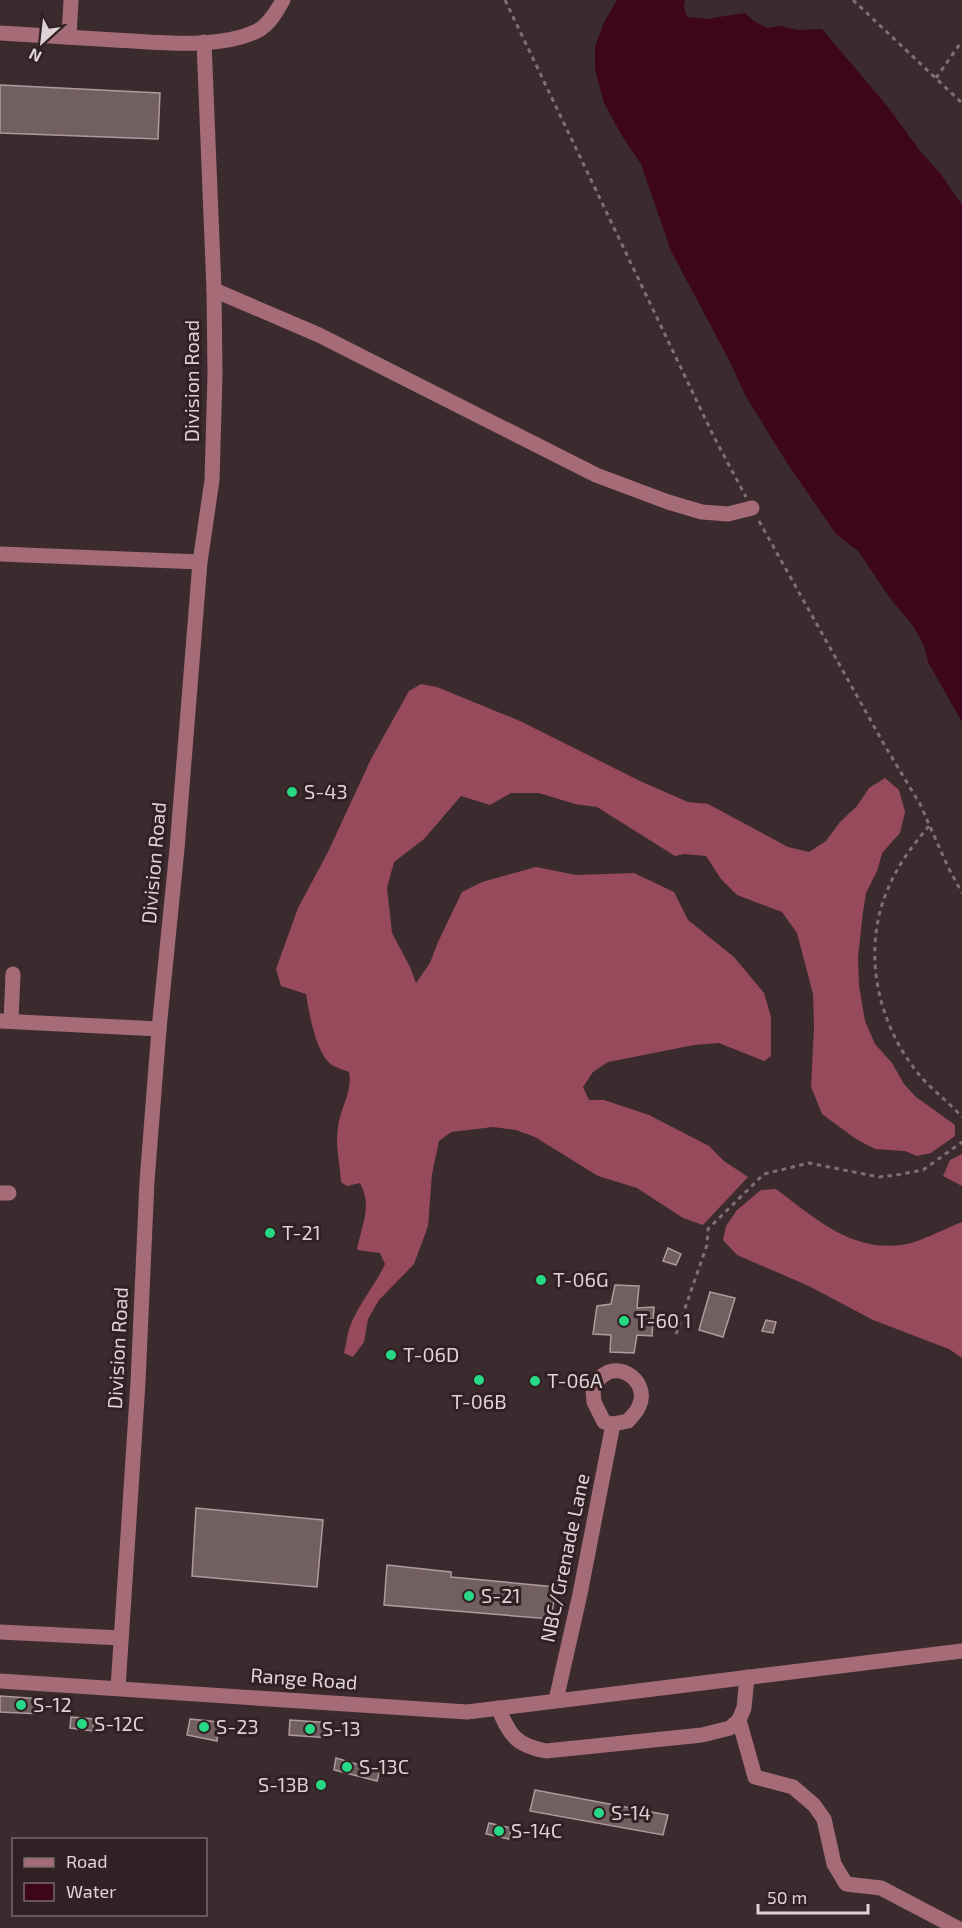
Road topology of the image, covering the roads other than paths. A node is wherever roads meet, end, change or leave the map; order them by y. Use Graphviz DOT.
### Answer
graph roads {
  1 [pos="70,0"];
  2 [pos="283,0"];
  3 [pos="0,33"];
  4 [pos="69,37"];
  5 [pos="204,42"];
  6 [pos="214,290"];
  7 [pos="752,508"];
  8 [pos="0,554"];
  9 [pos="200,562"];
  10 [pos="14,974"];
  11 [pos="5,1021"];
  12 [pos="159,1029"];
  13 [pos="613,1424"];
  14 [pos="0,1632"];
  15 [pos="121,1638"];
  16 [pos="962,1651"];
  17 [pos="747,1677"];
  18 [pos="0,1681"];
  19 [pos="118,1688"];
  20 [pos="556,1700"];
  21 [pos="498,1708"];
  22 [pos="739,1720"];
  23 [pos="957,1928"];
  1 -- 4 [label="street"];
  2 -- 5 [label="street"];
  3 -- 4 [label="street"];
  4 -- 5 [label="street"];
  5 -- 6 [label="street, Division Road"];
  6 -- 7 [label="street"];
  6 -- 9 [label="street, Division Road"];
  8 -- 9 [label="street"];
  9 -- 12 [label="street, Division Road"];
  10 -- 11 [label="street"];
  11 -- 12 [label="street"];
  12 -- 15 [label="street, Division Road"];
  13 -- 20 [label="street, NBC/Grenade Lane"];
  14 -- 15 [label="street"];
  15 -- 19 [label="street, Division Road"];
  16 -- 17 [label="street, Range Road"];
  17 -- 20 [label="street, Range Road"];
  17 -- 22 [label="street"];
  18 -- 19 [label="street, Range Road"];
  19 -- 21 [label="street, Range Road"];
  20 -- 21 [label="street, Range Road"];
  21 -- 22 [label="street"];
  22 -- 23 [label="street"];
}
